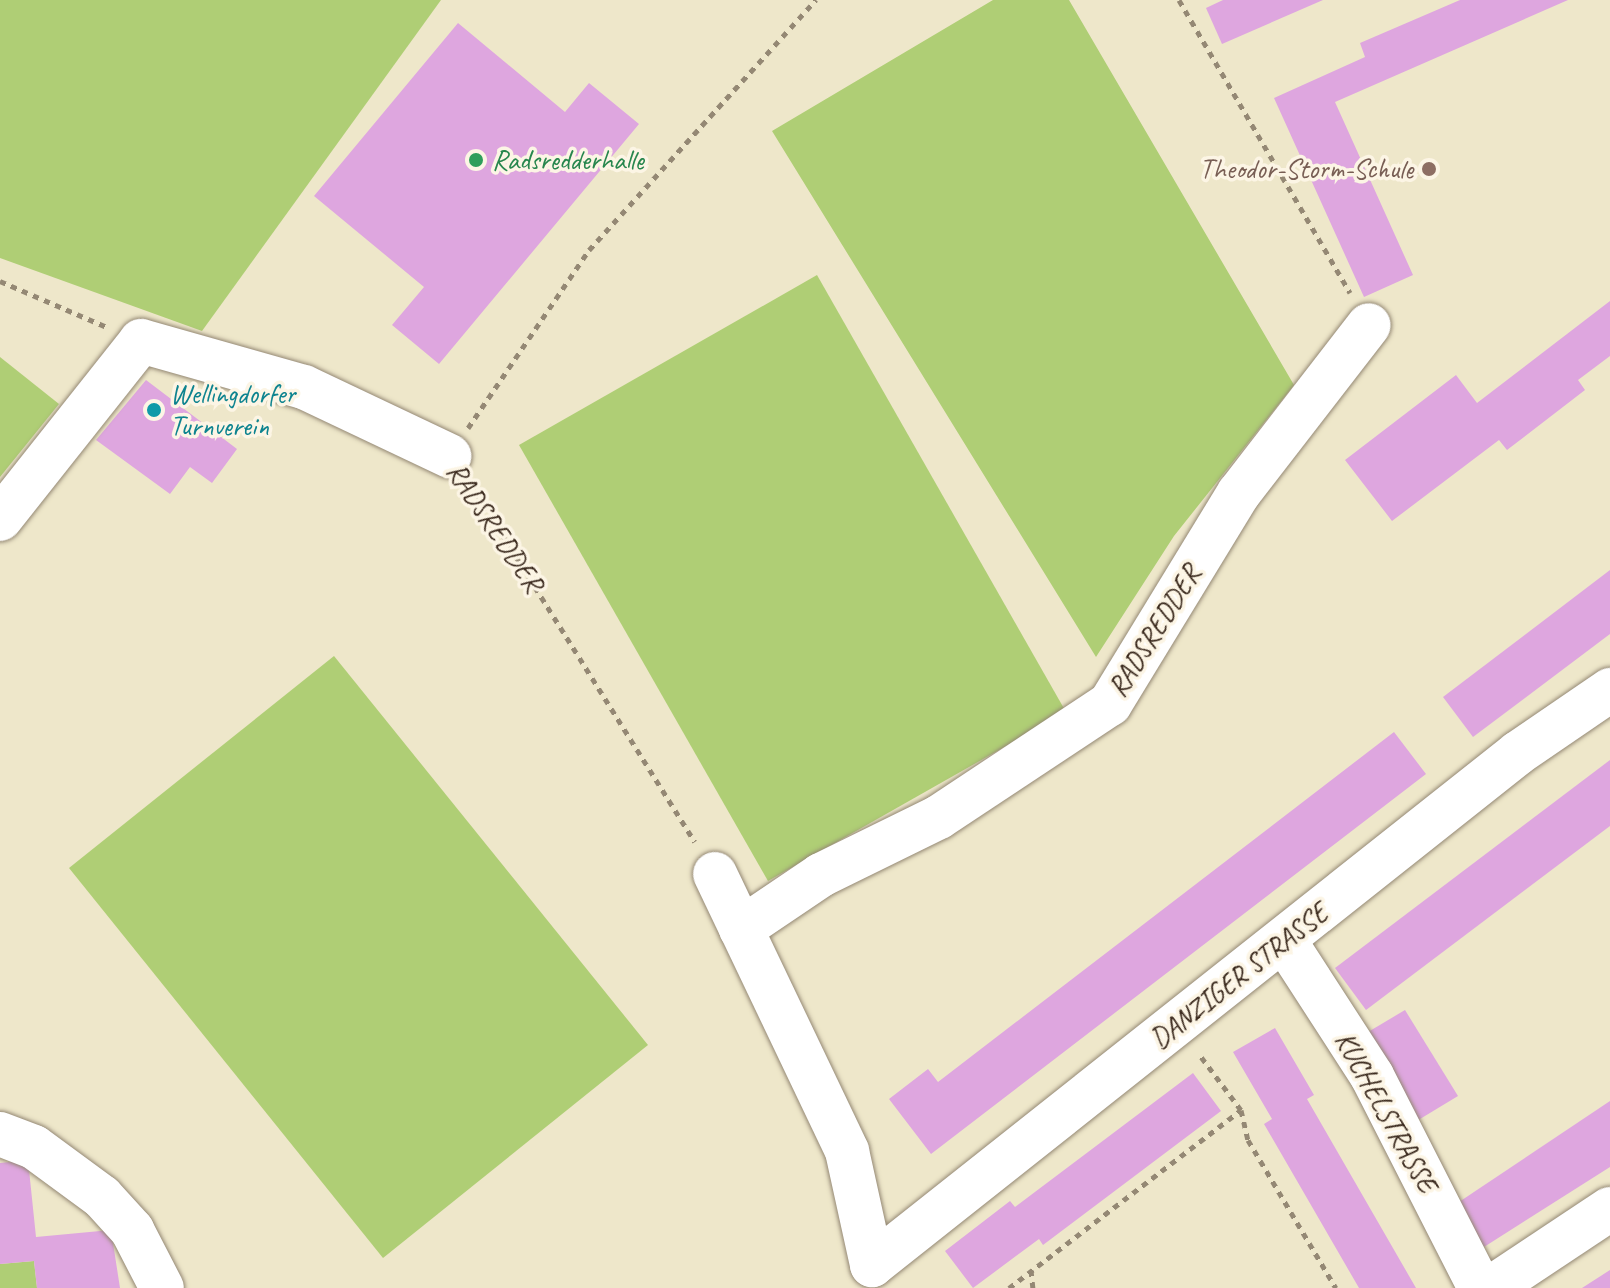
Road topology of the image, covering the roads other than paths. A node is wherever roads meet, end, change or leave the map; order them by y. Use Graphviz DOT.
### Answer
graph roads {
  1 [pos="1369,325"];
  2 [pos="449,456"];
  3 [pos="0,519"];
  4 [pos="1610,690"];
  5 [pos="715,874"];
  6 [pos="741,929"];
  7 [pos="1284,940"];
  8 [pos="0,1134"];
  9 [pos="1610,1209"];
  10 [pos="162,1288"];
  11 [pos="1480,1288"];
  12 [pos="1491,1288"];
  1 -- 6 [label="street, RADSREDDER"];
  2 -- 3 [label="street, RADSREDDER"];
  4 -- 7 [label="street, DANZIGER STRASSE"];
  5 -- 6 [label="street"];
  6 -- 7 [label="street, DANZIGER STRASSE"];
  7 -- 11 [label="street, KUCHELSTRASSE"];
  8 -- 10 [label="street"];
  9 -- 12 [label="street"];
}
